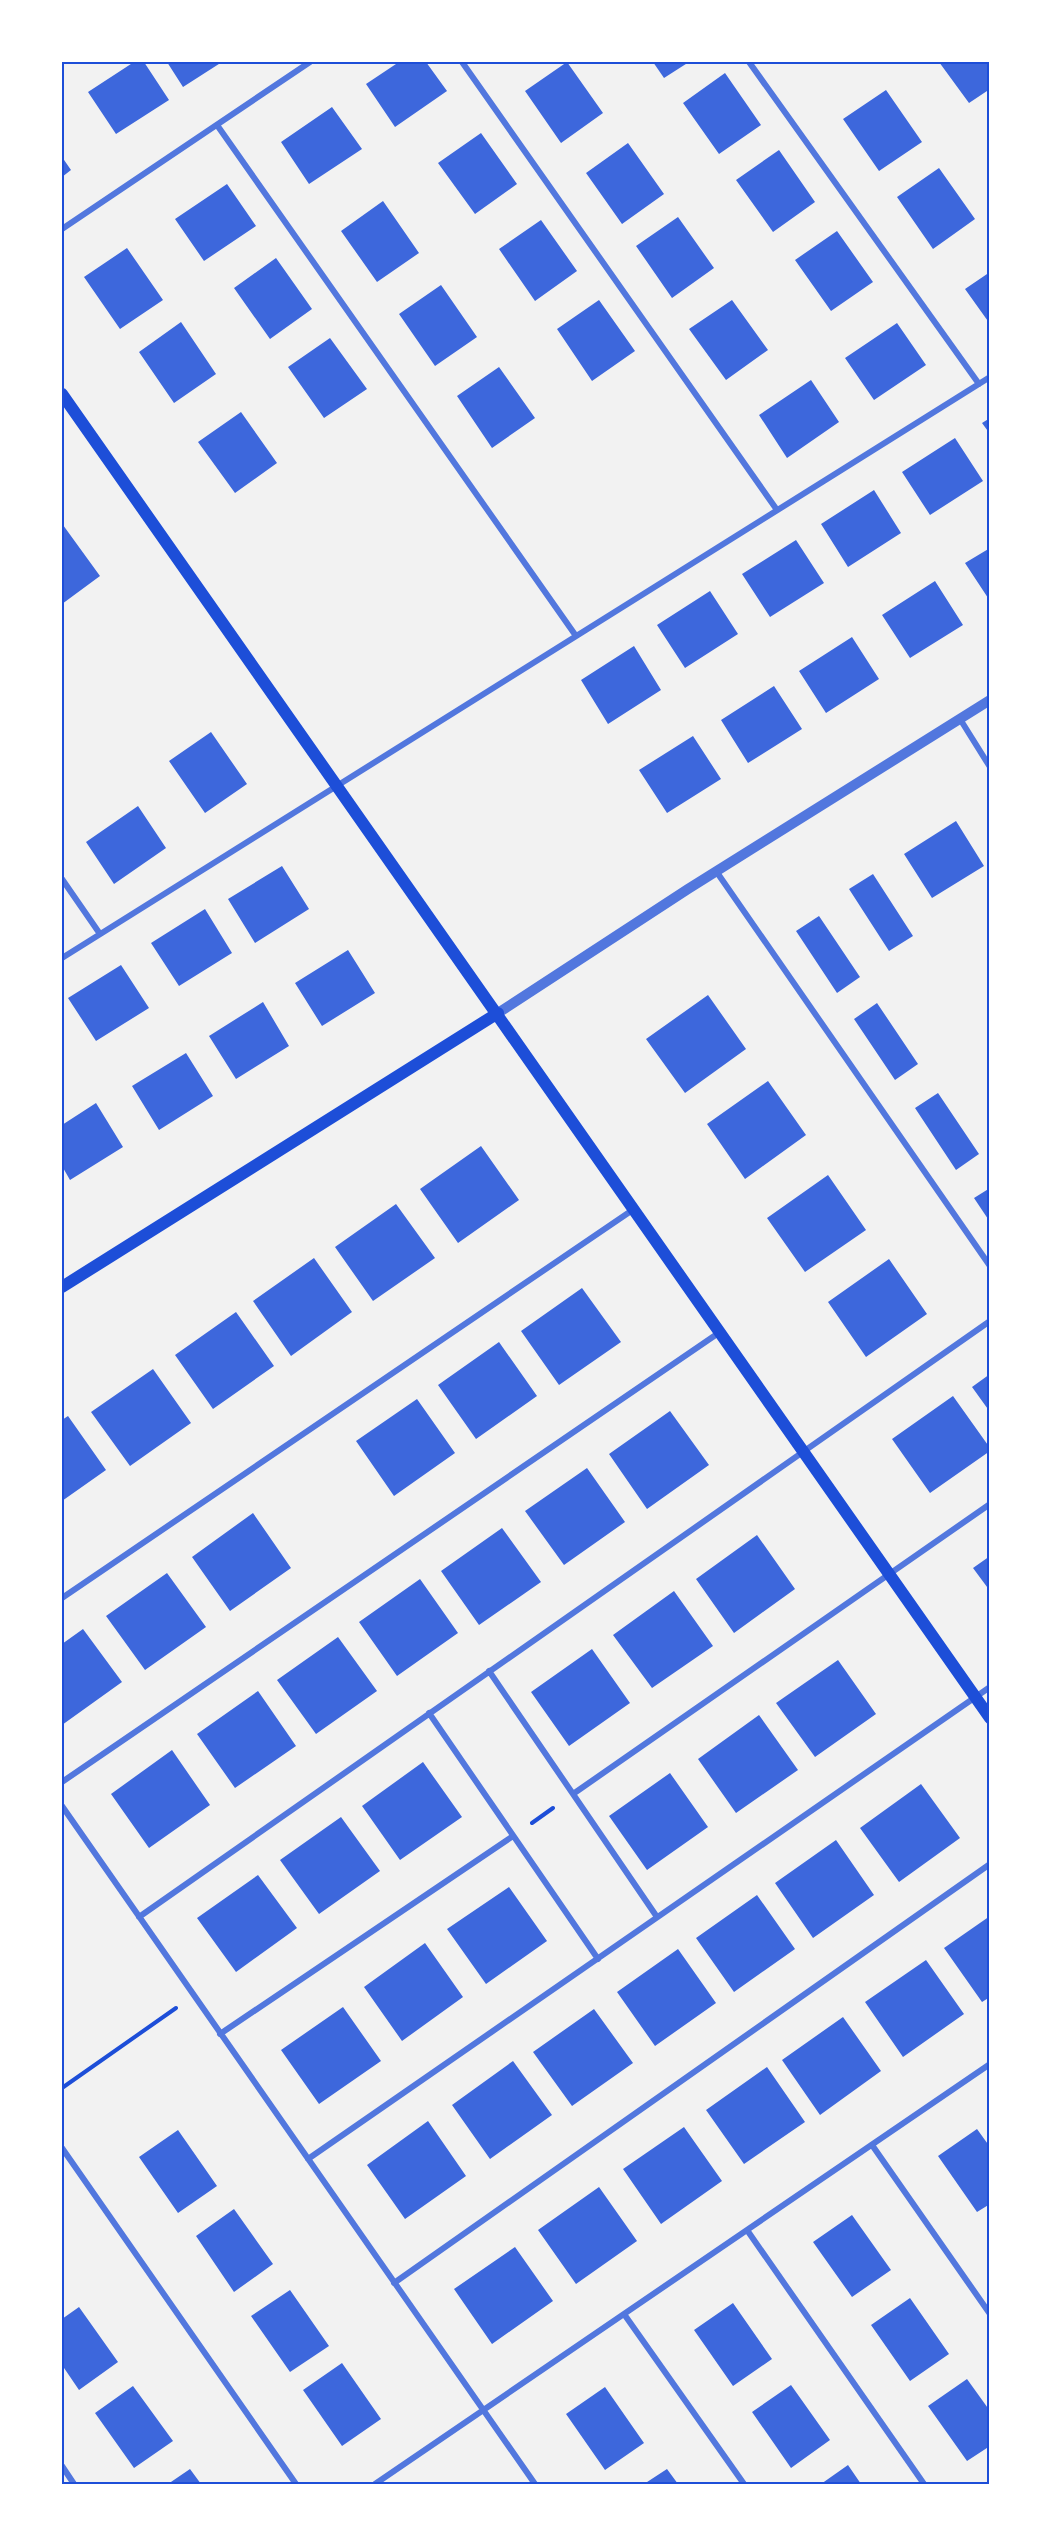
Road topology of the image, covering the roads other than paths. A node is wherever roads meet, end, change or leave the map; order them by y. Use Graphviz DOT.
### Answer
graph roads {
  1 [pos="310,62"];
  2 [pos="462,62"];
  3 [pos="749,62"];
  4 [pos="217,125"];
  5 [pos="62,229"];
  6 [pos="990,377"];
  7 [pos="979,384"];
  8 [pos="62,394"];
  9 [pos="777,510"];
  10 [pos="576,636"];
  11 [pos="990,700"];
  12 [pos="960,719"];
  13 [pos="990,767"];
  14 [pos="337,785"];
  15 [pos="716,871"];
  16 [pos="62,879"];
  17 [pos="100,934"];
  18 [pos="62,958"];
  19 [pos="498,1013"];
  20 [pos="635,1209"];
  21 [pos="990,1266"];
  22 [pos="62,1287"];
  23 [pos="990,1321"];
  24 [pos="720,1332"];
  25 [pos="803,1450"];
  26 [pos="990,1504"];
  27 [pos="889,1573"];
  28 [pos="62,1598"];
  29 [pos="489,1671"];
  30 [pos="990,1687"];
  31 [pos="975,1697"];
  32 [pos="429,1713"];
  33 [pos="990,1718"];
  34 [pos="62,1782"];
  35 [pos="573,1794"];
  36 [pos="62,1806"];
  37 [pos="513,1836"];
  38 [pos="990,1864"];
  39 [pos="139,1917"];
  40 [pos="657,1917"];
  41 [pos="598,1959"];
  42 [pos="220,2034"];
  43 [pos="990,2064"];
  44 [pos="872,2145"];
  45 [pos="62,2148"];
  46 [pos="308,2159"];
  47 [pos="747,2230"];
  48 [pos="394,2283"];
  49 [pos="624,2314"];
  50 [pos="990,2314"];
  51 [pos="483,2411"];
  52 [pos="62,2466"];
  53 [pos="74,2484"];
  54 [pos="296,2484"];
  55 [pos="375,2484"];
  56 [pos="535,2484"];
  57 [pos="744,2484"];
  58 [pos="924,2484"];
  1 -- 4 [label="street"];
  2 -- 9 [label="street"];
  3 -- 7 [label="street"];
  4 -- 5 [label="street"];
  4 -- 10 [label="street"];
  6 -- 7 [label="street"];
  7 -- 9 [label="street"];
  8 -- 14 [label="main road"];
  9 -- 10 [label="street"];
  10 -- 14 [label="street"];
  11 -- 12 [label="street"];
  12 -- 13 [label="street"];
  12 -- 15 [label="street"];
  14 -- 17 [label="street"];
  14 -- 19 [label="main road"];
  15 -- 19 [label="street"];
  15 -- 21 [label="street"];
  16 -- 17 [label="street"];
  17 -- 18 [label="street"];
  19 -- 20 [label="main road"];
  19 -- 22 [label="main road"];
  20 -- 24 [label="main road"];
  20 -- 28 [label="street"];
  23 -- 25 [label="street"];
  24 -- 25 [label="main road"];
  24 -- 34 [label="street"];
  25 -- 27 [label="main road"];
  25 -- 29 [label="street"];
  26 -- 27 [label="street"];
  27 -- 31 [label="main road"];
  27 -- 35 [label="street"];
  29 -- 32 [label="street"];
  29 -- 35 [label="street"];
  30 -- 31 [label="street"];
  31 -- 33 [label="main road"];
  31 -- 40 [label="street"];
  32 -- 37 [label="street"];
  32 -- 39 [label="street"];
  35 -- 40 [label="street"];
  36 -- 39 [label="street"];
  37 -- 41 [label="street"];
  37 -- 42 [label="street"];
  38 -- 48 [label="street"];
  39 -- 42 [label="street"];
  40 -- 41 [label="street"];
  41 -- 46 [label="street"];
  42 -- 46 [label="street"];
  43 -- 44 [label="street"];
  44 -- 47 [label="street"];
  44 -- 50 [label="street"];
  45 -- 54 [label="street"];
  46 -- 48 [label="street"];
  47 -- 49 [label="street"];
  47 -- 58 [label="street"];
  48 -- 51 [label="street"];
  49 -- 51 [label="street"];
  49 -- 57 [label="street"];
  51 -- 55 [label="street"];
  51 -- 56 [label="street"];
  52 -- 53 [label="street"];
}
